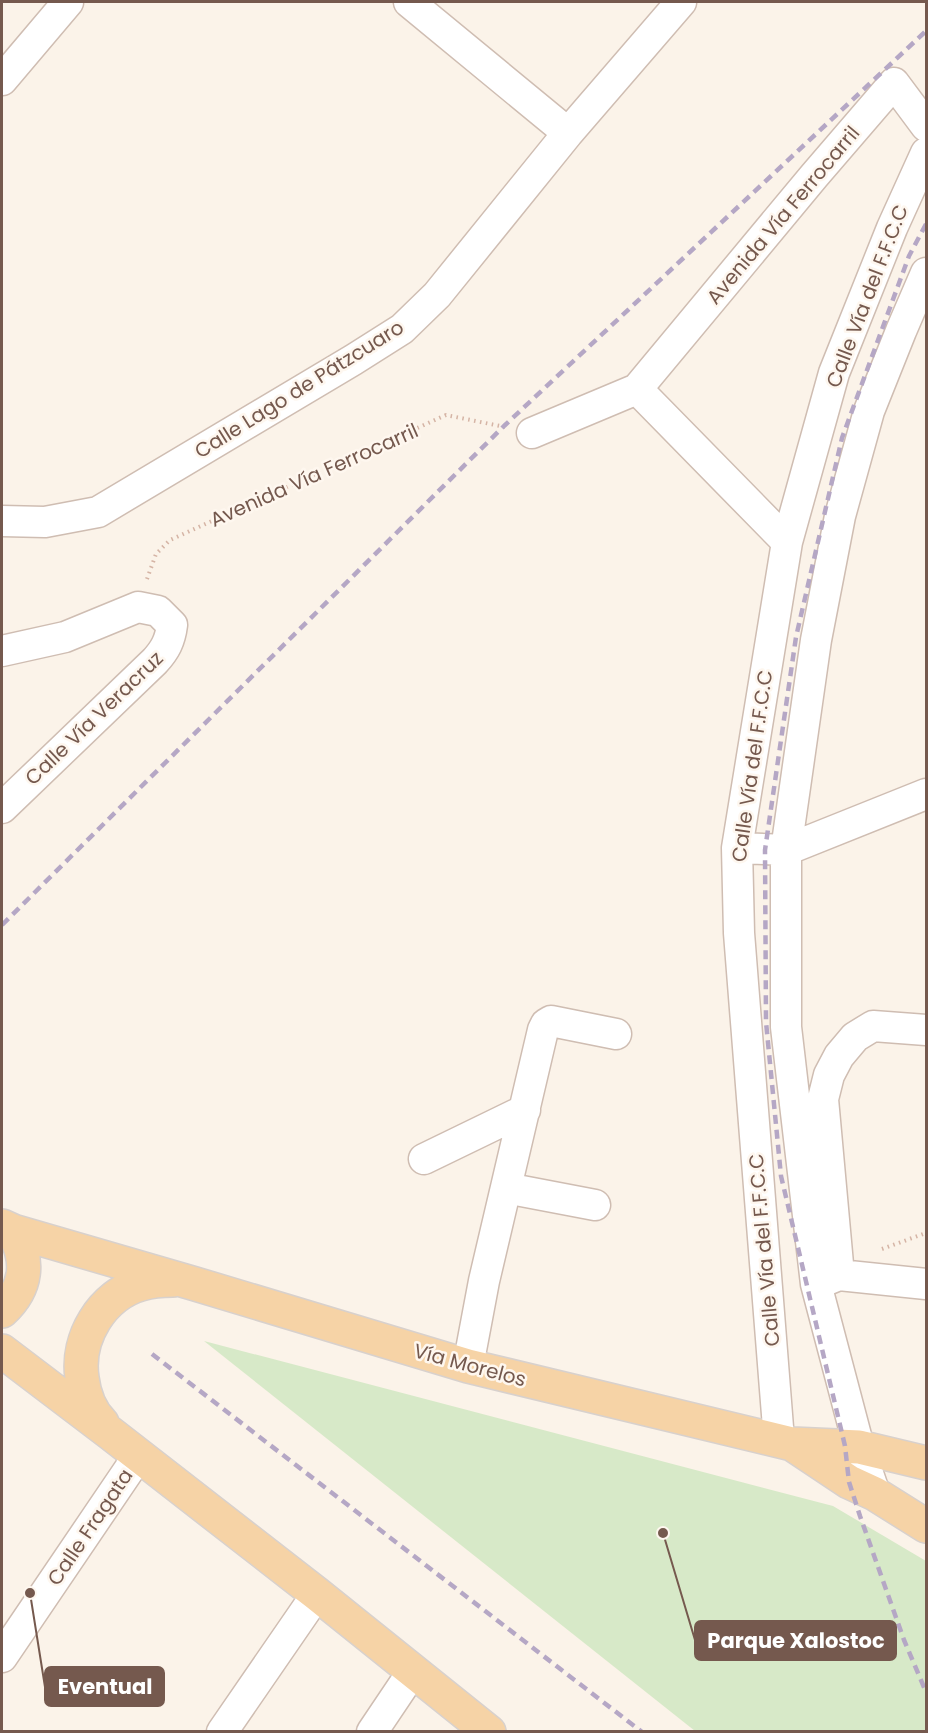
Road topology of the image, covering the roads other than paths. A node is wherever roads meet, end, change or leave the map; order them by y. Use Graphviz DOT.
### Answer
graph roads {
  1 [pos="68,2"];
  2 [pos="409,2"];
  3 [pos="681,2"];
  4 [pos="2,80"];
  5 [pos="927,126"];
  6 [pos="568,134"];
  7 [pos="927,153"];
  8 [pos="927,273"];
  9 [pos="637,389"];
  10 [pos="532,433"];
  11 [pos="2,521"];
  12 [pos="787,542"];
  13 [pos="2,651"];
  14 [pos="923,789"];
  15 [pos="2,808"];
  16 [pos="737,848"];
  17 [pos="786,850"];
  18 [pos="927,1030"];
  19 [pos="616,1034"];
  20 [pos="525,1110"];
  21 [pos="424,1159"];
  22 [pos="506,1188"];
  23 [pos="595,1205"];
  24 [pos="8,1229"];
  25 [pos="827,1280"];
  26 [pos="192,1283"];
  27 [pos="927,1284"];
  28 [pos="2,1311"];
  29 [pos="2,1351"];
  30 [pos="468,1366"];
  31 [pos="110,1433"];
  32 [pos="785,1442"];
  33 [pos="859,1447"];
  34 [pos="139,1455"];
  35 [pos="927,1463"];
  36 [pos="875,1494"];
  37 [pos="927,1526"];
  38 [pos="317,1594"];
  39 [pos="2,1657"];
  40 [pos="413,1671"];
  41 [pos="222,1731"];
  42 [pos="372,1731"];
  43 [pos="489,1731"];
  1 -- 4 [label="street"];
  2 -- 6 [label="street"];
  3 -- 6 [label="street, Calle Lago de Pátzcuaro"];
  5 -- 9 [label="street, Avenida Vía Ferrocarril"];
  6 -- 11 [label="street, Calle Lago de Pátzcuaro"];
  7 -- 12 [label="street, Calle Vía del F.F.C.C"];
  8 -- 17 [label="street"];
  9 -- 10 [label="street"];
  9 -- 12 [label="street"];
  12 -- 16 [label="street, Calle Vía del F.F.C.C"];
  13 -- 15 [label="street, Calle Vía Veracruz"];
  14 -- 17 [label="street"];
  16 -- 17 [label="street"];
  16 -- 32 [label="street, Calle Vía del F.F.C.C"];
  17 -- 25 [label="street"];
  18 -- 25 [label="street"];
  19 -- 20 [label="street"];
  20 -- 21 [label="street"];
  20 -- 22 [label="street"];
  22 -- 23 [label="street"];
  22 -- 30 [label="street"];
  24 -- 26 [label="main road, Vía Morelos"];
  24 -- 28 [label="main road"];
  25 -- 27 [label="street"];
  25 -- 33 [label="street"];
  26 -- 30 [label="main road, Vía Morelos"];
  26 -- 31 [label="main road"];
  29 -- 31 [label="main road"];
  30 -- 32 [label="main road, Vía Morelos"];
  31 -- 34 [label="main road"];
  32 -- 33 [label="main road"];
  32 -- 36 [label="main road, Vía Morelos"];
  33 -- 35 [label="main road"];
  33 -- 36 [label="street"];
  34 -- 38 [label="main road"];
  34 -- 39 [label="street, Calle Fragata"];
  36 -- 37 [label="main road, Vía Morelos"];
  38 -- 40 [label="main road"];
  38 -- 41 [label="street"];
  40 -- 42 [label="street"];
  40 -- 43 [label="main road"];
}
